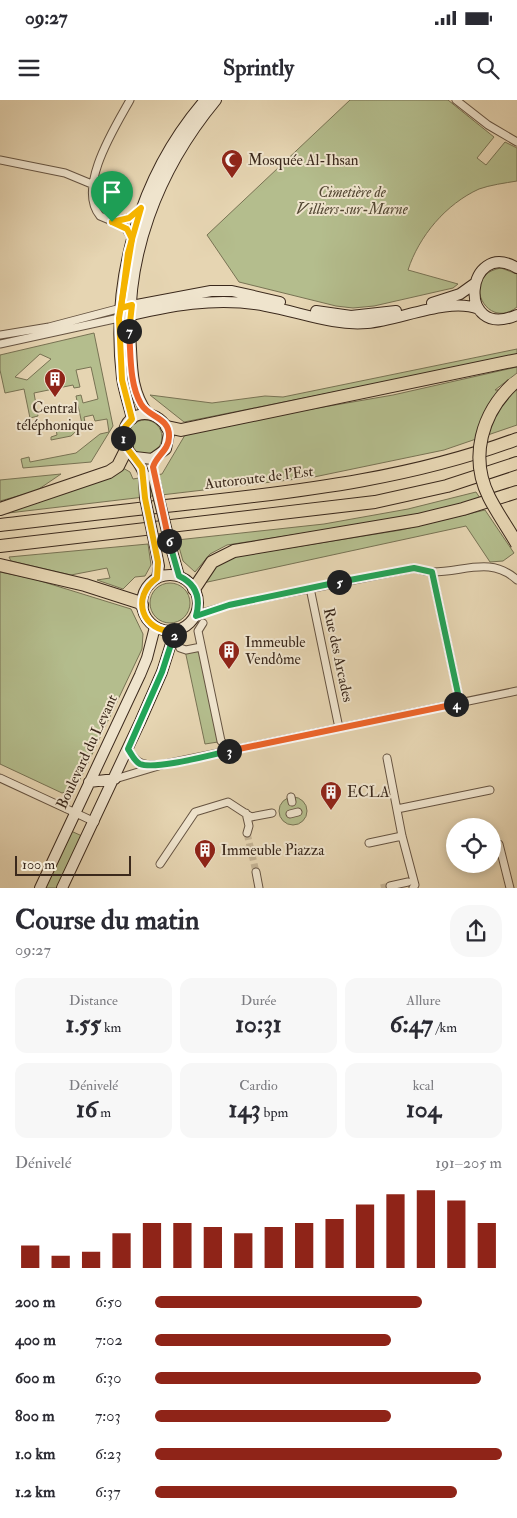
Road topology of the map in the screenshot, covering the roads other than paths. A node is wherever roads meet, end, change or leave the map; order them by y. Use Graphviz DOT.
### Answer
graph roads {
  1 [pos="130,100"];
  2 [pos="205,100"];
  3 [pos="216,100"];
  4 [pos="456,100"];
  5 [pos="517,142"];
  6 [pos="0,160"];
  7 [pos="94,184"];
  8 [pos="141,208"];
  9 [pos="112,222"];
  10 [pos="132,239"];
  11 [pos="517,268"];
  12 [pos="474,284"];
  13 [pos="479,309"];
  14 [pos="131,310"];
  15 [pos="120,313"];
  16 [pos="517,315"];
  17 [pos="0,335"];
  18 [pos="0,344"];
  19 [pos="517,360"];
  20 [pos="515,383"];
  21 [pos="148,414"];
  22 [pos="132,419"];
  23 [pos="167,427"];
  24 [pos="517,439"];
  25 [pos="131,452"];
  26 [pos="158,456"];
  27 [pos="517,463"];
  28 [pos="148,474"];
  29 [pos="517,492"];
  30 [pos="0,509"];
  31 [pos="0,525"];
  32 [pos="517,544"];
  33 [pos="0,546"];
  34 [pos="0,565"];
  35 [pos="432,572"];
  36 [pos="179,576"];
  37 [pos="157,578"];
  38 [pos="517,580"];
  39 [pos="310,588"];
  40 [pos="194,589"];
  41 [pos="142,605"];
  42 [pos="199,619"];
  43 [pos="155,627"];
  44 [pos="175,631"];
  45 [pos="202,647"];
  46 [pos="180,648"];
  47 [pos="516,691"];
  48 [pos="460,703"];
  49 [pos="340,728"];
  50 [pos="225,745"];
  51 [pos="128,749"];
  52 [pos="387,758"];
  53 [pos="165,764"];
  54 [pos="0,778"];
  55 [pos="115,779"];
  56 [pos="89,782"];
  57 [pos="490,790"];
  58 [pos="397,809"];
  59 [pos="75,812"];
  60 [pos="272,813"];
  61 [pos="244,814"];
  62 [pos="95,822"];
  63 [pos="247,833"];
  64 [pos="402,836"];
  65 [pos="369,843"];
  66 [pos="501,852"];
  67 [pos="160,864"];
  68 [pos="256,872"];
  69 [pos="410,885"];
  70 [pos="390,886"];
  71 [pos="40,888"];
  72 [pos="62,888"];
  73 [pos="259,888"];
  74 [pos="510,888"];
  1 -- 7 [label="street"];
  2 -- 8 [label="main road"];
  3 -- 14 [label="main road"];
  4 -- 5 [label="street"];
  6 -- 7 [label="street"];
  7 -- 9 [label="street"];
  8 -- 9 [label="street"];
  8 -- 10 [label="main road"];
  9 -- 10 [label="street"];
  10 -- 15 [label="main road"];
  11 -- 12 [label="main road"];
  12 -- 13 [label="main road"];
  12 -- 14 [label="main road"];
  13 -- 14 [label="main road"];
  13 -- 16 [label="main road"];
  14 -- 15 [label="main road"];
  14 -- 21 [label="main road"];
  15 -- 17 [label="street"];
  15 -- 18 [label="street"];
  15 -- 22 [label="main road"];
  19 -- 23 [label="highway"];
  20 -- 32 [label="highway, bridge"];
  21 -- 22 [label="main road"];
  21 -- 23 [label="main road"];
  22 -- 25 [label="main road"];
  23 -- 26 [label="main road"];
  24 -- 31 [label="highway, Autoroute de l’Est"];
  25 -- 26 [label="main road"];
  25 -- 28 [label="main road"];
  25 -- 30 [label="highway"];
  26 -- 28 [label="main road"];
  27 -- 33 [label="highway"];
  28 -- 36 [label="main road, bridge"];
  28 -- 37 [label="main road, bridge"];
  29 -- 40 [label="highway"];
  34 -- 41 [label="highway"];
  35 -- 38 [label="street"];
  35 -- 39 [label="street"];
  35 -- 48 [label="street"];
  36 -- 37 [label="main road"];
  36 -- 40 [label="main road"];
  37 -- 41 [label="main road"];
  39 -- 42 [label="street"];
  39 -- 49 [label="street, Rue des Arcades"];
  40 -- 42 [label="main road"];
  41 -- 43 [label="main road"];
  42 -- 44 [label="main road"];
  42 -- 45 [label="street"];
  43 -- 44 [label="main road"];
  43 -- 56 [label="main road, Boulevard du Levant"];
  44 -- 51 [label="main road"];
  45 -- 46 [label="street"];
  45 -- 50 [label="street"];
  47 -- 48 [label="street"];
  48 -- 49 [label="street"];
  49 -- 53 [label="street"];
  51 -- 53 [label="street"];
  51 -- 55 [label="main road"];
  52 -- 58 [label="street"];
  53 -- 55 [label="street"];
  54 -- 59 [label="street"];
  55 -- 56 [label="main road"];
  55 -- 62 [label="main road"];
  56 -- 59 [label="main road, Boulevard du Levant"];
  57 -- 58 [label="street"];
  58 -- 64 [label="street"];
  59 -- 62 [label="street"];
  59 -- 71 [label="main road, Boulevard du Levant"];
  60 -- 61 [label="street"];
  61 -- 63 [label="street"];
  61 -- 67 [label="street"];
  62 -- 72 [label="main road"];
  64 -- 65 [label="street"];
  64 -- 69 [label="street"];
  66 -- 74 [label="street"];
  68 -- 73 [label="street"];
  69 -- 70 [label="street"];
}
